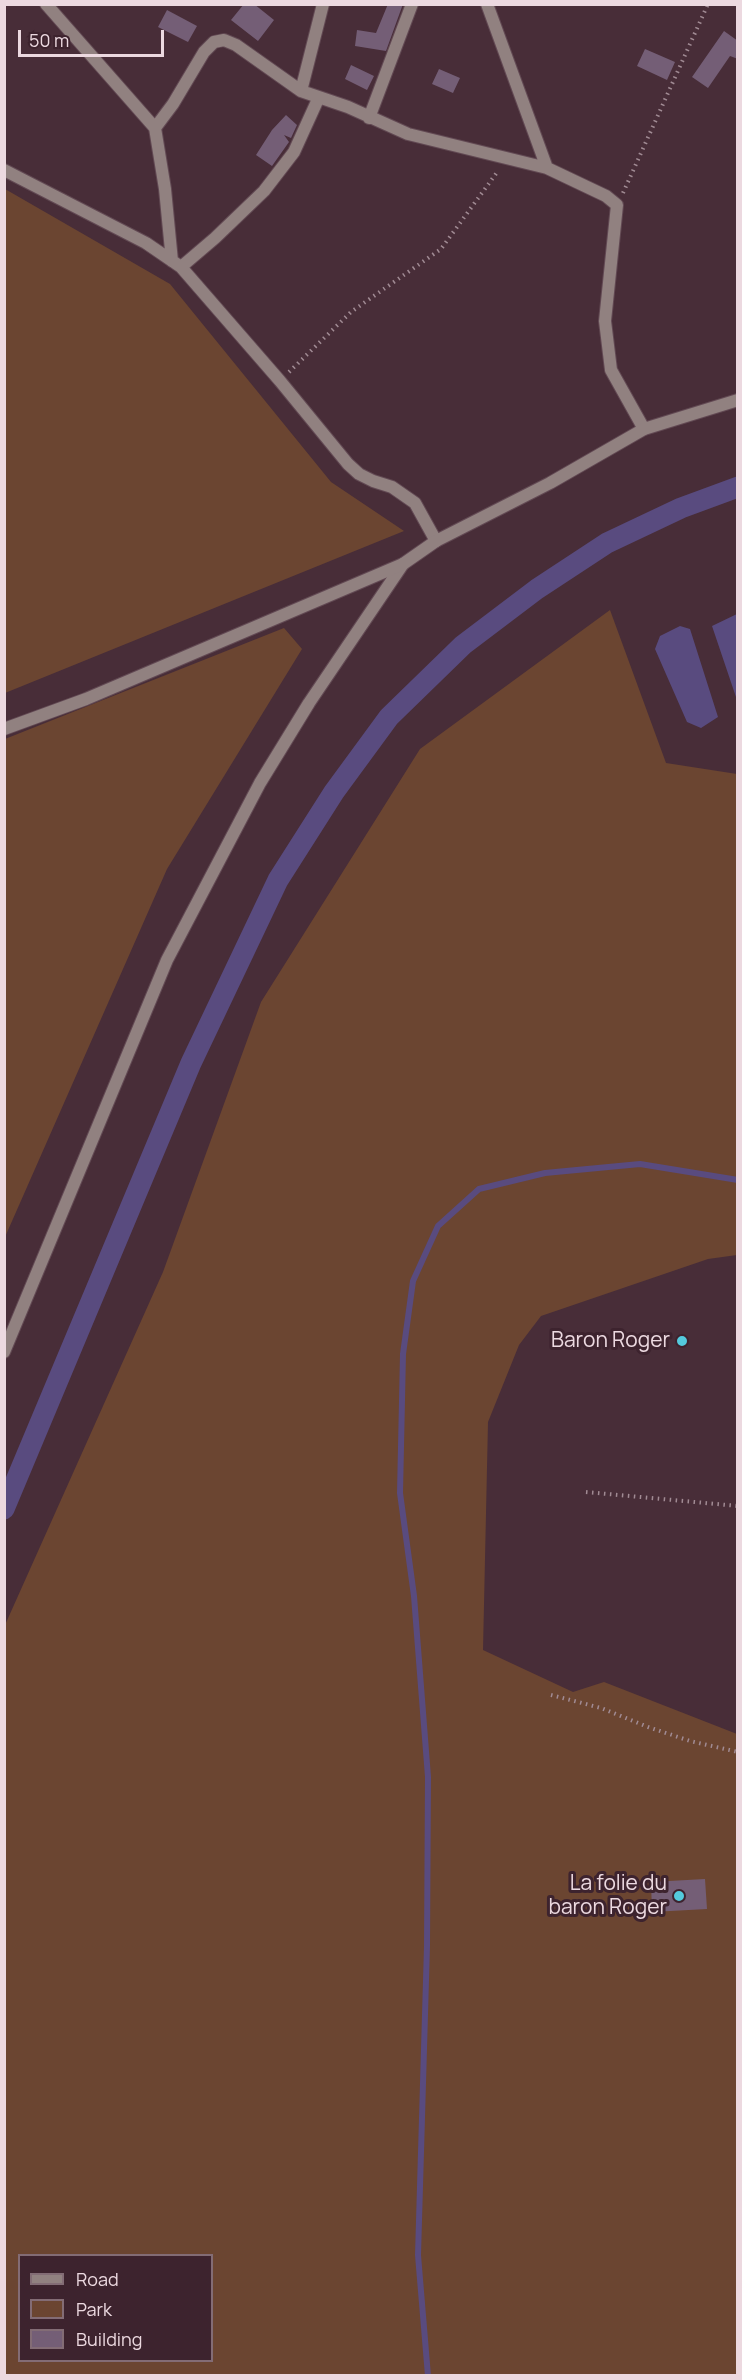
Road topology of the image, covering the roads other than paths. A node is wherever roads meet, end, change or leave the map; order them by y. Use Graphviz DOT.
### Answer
graph roads {
  1 [pos="46,4"];
  2 [pos="323,4"];
  3 [pos="412,4"];
  4 [pos="487,4"];
  5 [pos="301,91"];
  6 [pos="319,97"];
  7 [pos="369,118"];
  8 [pos="155,128"];
  9 [pos="547,168"];
  10 [pos="4,170"];
  11 [pos="177,264"];
  12 [pos="738,400"];
  13 [pos="644,429"];
  14 [pos="436,541"];
  15 [pos="404,564"];
  16 [pos="4,729"];
  17 [pos="4,1352"];
  1 -- 8 [label="street"];
  2 -- 5 [label="street"];
  3 -- 7 [label="street"];
  4 -- 9 [label="street"];
  5 -- 6 [label="street"];
  5 -- 8 [label="street"];
  6 -- 7 [label="street"];
  6 -- 11 [label="street"];
  7 -- 9 [label="street"];
  8 -- 11 [label="street"];
  9 -- 13 [label="street"];
  10 -- 11 [label="street"];
  11 -- 14 [label="street"];
  12 -- 13 [label="street"];
  13 -- 14 [label="street"];
  14 -- 15 [label="street"];
  15 -- 16 [label="street"];
  15 -- 17 [label="street"];
}
